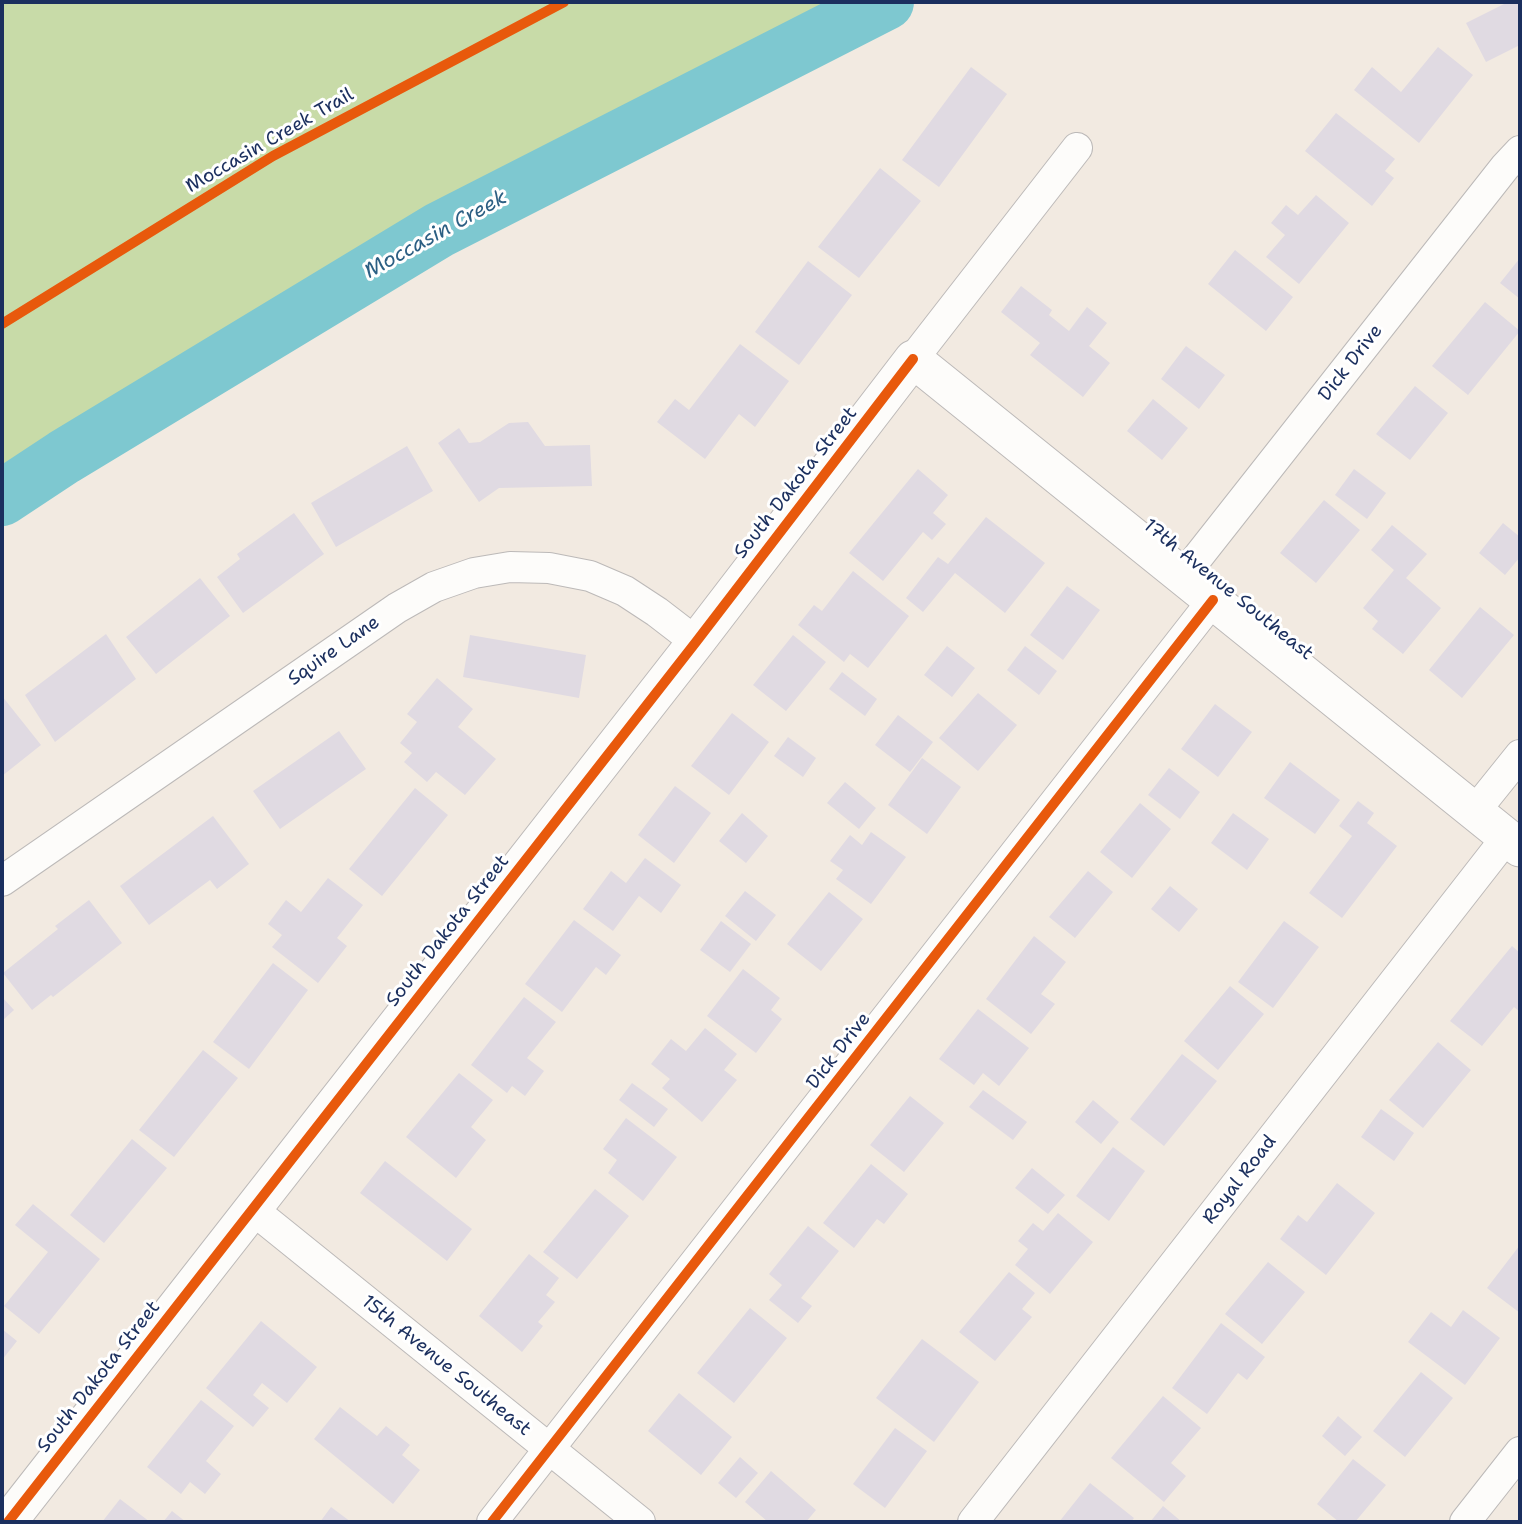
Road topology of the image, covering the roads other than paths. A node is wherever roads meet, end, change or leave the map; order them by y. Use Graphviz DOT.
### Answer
graph roads {
  1 [pos="1077,148"];
  2 [pos="1520,151"];
  3 [pos="913,359"];
  4 [pos="1183,576"];
  5 [pos="1213,600"];
  6 [pos="696,642"];
  7 [pos="1520,755"];
  8 [pos="1475,811"];
  9 [pos="1514,843"];
  10 [pos="2,881"];
  11 [pos="252,1209"];
  12 [pos="549,1449"];
  13 [pos="1520,1452"];
  14 [pos="8,1522"];
  15 [pos="492,1522"];
  16 [pos="640,1522"];
  17 [pos="973,1522"];
  18 [pos="1465,1522"];
  1 -- 3 [label="street, South Dakota Street"];
  2 -- 4 [label="street, Dick Drive"];
  3 -- 4 [label="street, 17th Avenue Southeast"];
  3 -- 6 [label="street, South Dakota Street"];
  4 -- 5 [label="street, 17th Avenue Southeast"];
  5 -- 8 [label="street, 17th Avenue Southeast"];
  5 -- 12 [label="street, Dick Drive"];
  6 -- 10 [label="street, Squire Lane"];
  6 -- 11 [label="street, South Dakota Street"];
  7 -- 8 [label="street"];
  8 -- 9 [label="street, 17th Avenue Southeast"];
  9 -- 17 [label="street, Royal Road"];
  11 -- 12 [label="street, 15th Avenue Southeast"];
  11 -- 14 [label="street, South Dakota Street"];
  12 -- 15 [label="street, Dick Drive"];
  12 -- 16 [label="street, 15th Avenue Southeast"];
  13 -- 18 [label="street"];
}
